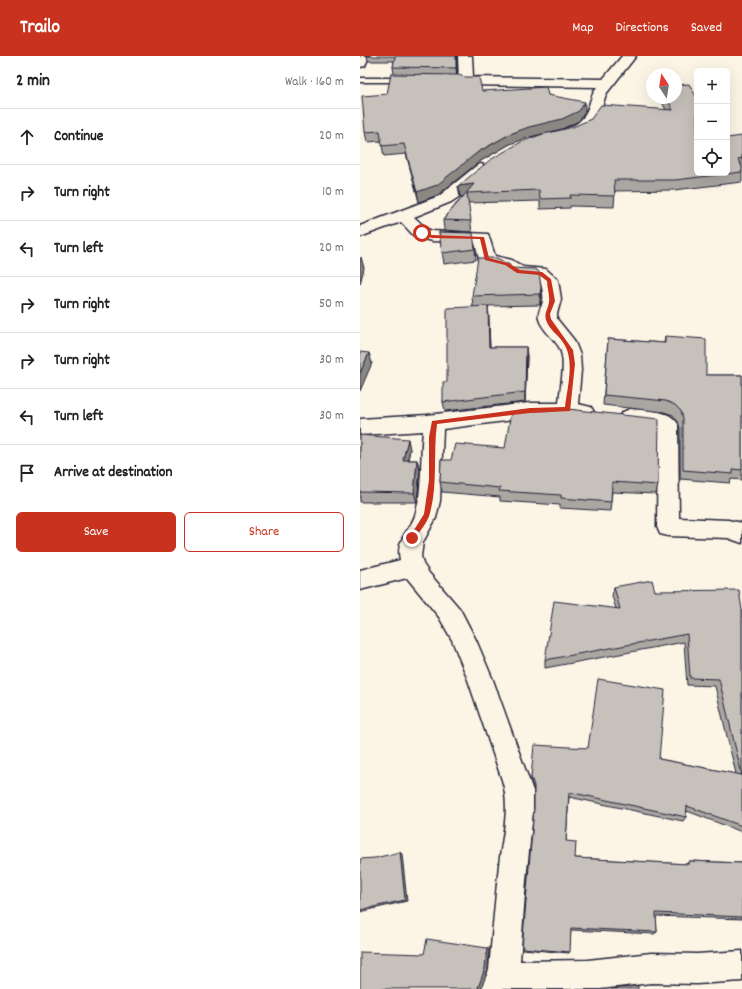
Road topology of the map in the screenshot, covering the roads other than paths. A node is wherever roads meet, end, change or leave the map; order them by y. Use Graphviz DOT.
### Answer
graph roads {
  1 [pos="362,56"];
  2 [pos="465,56"];
  3 [pos="629,56"];
  4 [pos="360,63"];
  5 [pos="360,80"];
  6 [pos="413,80"];
  7 [pos="608,83"];
  8 [pos="548,138"];
  9 [pos="494,161"];
  10 [pos="403,215"];
  11 [pos="361,230"];
  12 [pos="568,410"];
  13 [pos="434,422"];
  14 [pos="360,427"];
  15 [pos="742,534"];
  16 [pos="412,567"];
  17 [pos="360,580"];
  18 [pos="742,966"];
  19 [pos="500,983"];
  1 -- 4 [label="street"];
  2 -- 7 [label="street"];
  3 -- 7 [label="street"];
  5 -- 6 [label="lane"];
  7 -- 8 [label="street"];
  9 -- 10 [label="street"];
  10 -- 11 [label="street"];
  10 -- 12 [label="street"];
  12 -- 13 [label="street"];
  12 -- 15 [label="street"];
  13 -- 14 [label="street"];
  13 -- 16 [label="street"];
  16 -- 17 [label="street"];
  16 -- 19 [label="street"];
  18 -- 19 [label="street"];
}
